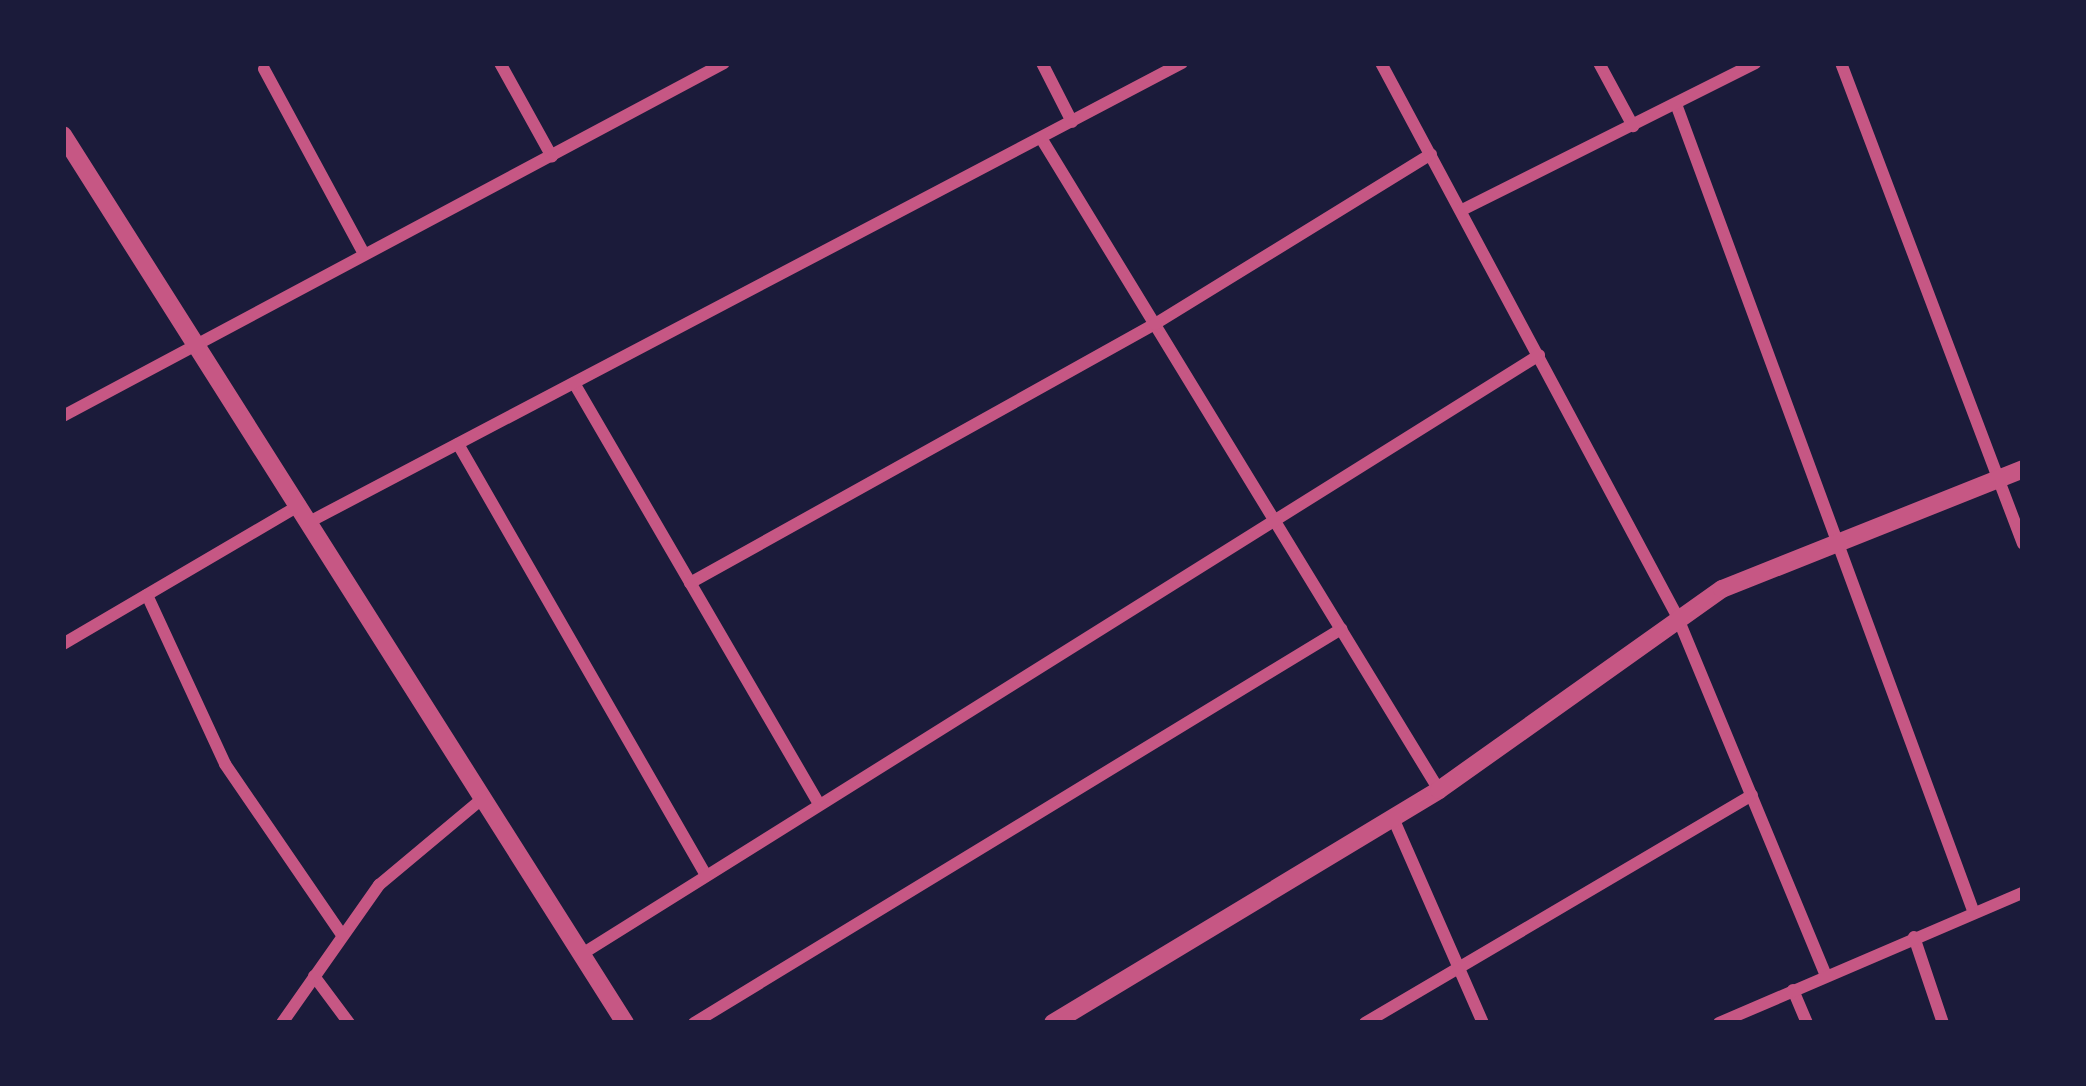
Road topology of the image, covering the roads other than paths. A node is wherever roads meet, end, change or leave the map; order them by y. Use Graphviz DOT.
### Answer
graph roads {
  1 [pos="500,63"];
  2 [pos="724,63"];
  3 [pos="1042,63"];
  4 [pos="1182,63"];
  5 [pos="1381,63"];
  6 [pos="1599,63"];
  7 [pos="1755,63"];
  8 [pos="1840,63"];
  9 [pos="704,68"];
  10 [pos="264,69"];
  11 [pos="1676,104"];
  12 [pos="1072,122"];
  13 [pos="1634,126"];
  14 [pos="63,135"];
  15 [pos="1041,138"];
  16 [pos="1432,154"];
  17 [pos="552,157"];
  18 [pos="1462,210"];
  19 [pos="364,254"];
  20 [pos="1155,324"];
  21 [pos="197,340"];
  22 [pos="1539,355"];
  23 [pos="574,383"];
  24 [pos="63,416"];
  25 [pos="458,444"];
  26 [pos="2023,469"];
  27 [pos="1999,478"];
  28 [pos="306,513"];
  29 [pos="1275,522"];
  30 [pos="1833,542"];
  31 [pos="2023,544"];
  32 [pos="691,583"];
  33 [pos="147,595"];
  34 [pos="1677,616"];
  35 [pos="1341,629"];
  36 [pos="63,644"];
  37 [pos="1439,790"];
  38 [pos="1751,795"];
  39 [pos="483,798"];
  40 [pos="819,804"];
  41 [pos="1393,818"];
  42 [pos="706,876"];
  43 [pos="2023,893"];
  44 [pos="1974,913"];
  45 [pos="341,935"];
  46 [pos="1914,937"];
  47 [pos="582,954"];
  48 [pos="1458,966"];
  49 [pos="1826,975"];
  50 [pos="314,976"];
  51 [pos="1793,990"];
  52 [pos="282,1023"];
  53 [pos="349,1023"];
  54 [pos="625,1023"];
  55 [pos="694,1023"];
  56 [pos="1053,1023"];
  57 [pos="1365,1023"];
  58 [pos="1483,1023"];
  59 [pos="1719,1023"];
  60 [pos="1807,1023"];
  61 [pos="1943,1023"];
  1 -- 17 [label="street"];
  2 -- 9 [label="street"];
  3 -- 12 [label="street"];
  4 -- 12 [label="street"];
  5 -- 16 [label="street"];
  6 -- 13 [label="street"];
  7 -- 11 [label="street"];
  8 -- 27 [label="street"];
  9 -- 17 [label="street"];
  10 -- 19 [label="street"];
  11 -- 13 [label="street"];
  11 -- 30 [label="street"];
  12 -- 15 [label="street"];
  13 -- 18 [label="street"];
  14 -- 21 [label="street"];
  15 -- 20 [label="street"];
  15 -- 23 [label="street"];
  16 -- 18 [label="street"];
  16 -- 20 [label="street"];
  17 -- 19 [label="street"];
  18 -- 22 [label="street"];
  19 -- 21 [label="street"];
  20 -- 29 [label="street"];
  20 -- 32 [label="street"];
  21 -- 24 [label="street"];
  21 -- 28 [label="street"];
  22 -- 29 [label="street"];
  22 -- 34 [label="street"];
  23 -- 25 [label="street"];
  23 -- 32 [label="street"];
  25 -- 28 [label="street"];
  25 -- 42 [label="street"];
  26 -- 27 [label="street"];
  27 -- 30 [label="street"];
  27 -- 31 [label="street"];
  28 -- 33 [label="street"];
  28 -- 39 [label="street"];
  29 -- 35 [label="street"];
  29 -- 40 [label="street"];
  30 -- 34 [label="street"];
  30 -- 44 [label="street"];
  32 -- 40 [label="street"];
  33 -- 36 [label="street"];
  33 -- 45 [label="street"];
  34 -- 37 [label="street"];
  34 -- 38 [label="street"];
  35 -- 37 [label="street"];
  35 -- 55 [label="street"];
  37 -- 41 [label="street"];
  38 -- 48 [label="street"];
  38 -- 49 [label="street"];
  39 -- 45 [label="street"];
  39 -- 47 [label="street"];
  40 -- 42 [label="street"];
  41 -- 48 [label="street"];
  41 -- 56 [label="street"];
  42 -- 47 [label="street"];
  43 -- 44 [label="street"];
  44 -- 46 [label="street"];
  45 -- 50 [label="street"];
  46 -- 49 [label="street"];
  46 -- 61 [label="street"];
  47 -- 54 [label="street"];
  48 -- 57 [label="street"];
  48 -- 58 [label="street"];
  49 -- 51 [label="street"];
  50 -- 52 [label="street"];
  50 -- 53 [label="street"];
  51 -- 59 [label="street"];
  51 -- 60 [label="street"];
}
